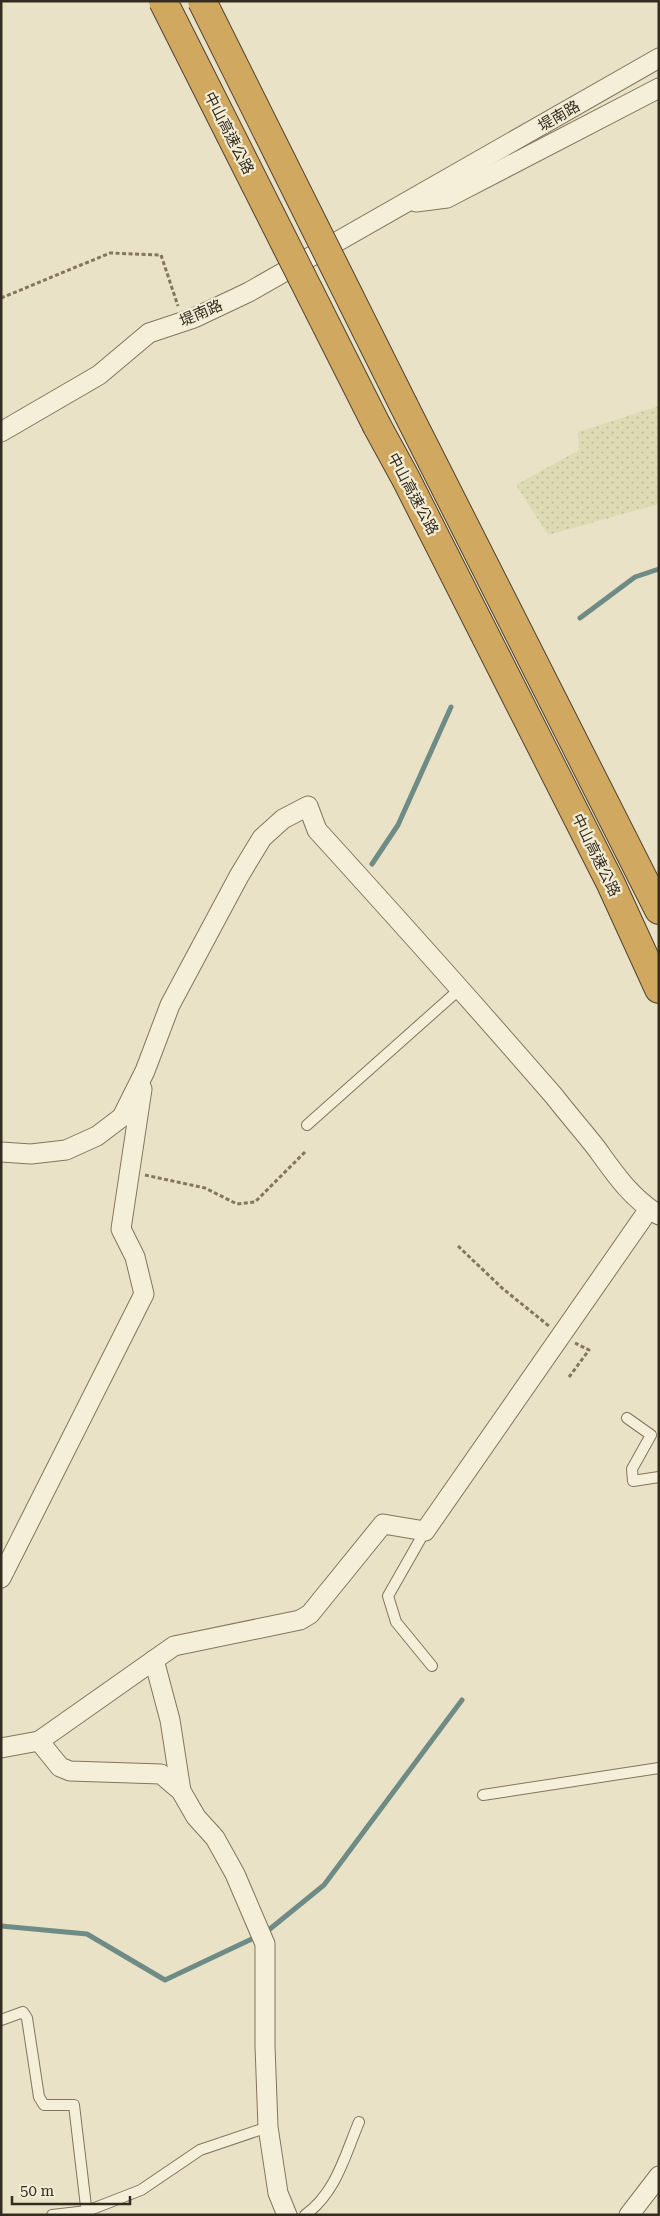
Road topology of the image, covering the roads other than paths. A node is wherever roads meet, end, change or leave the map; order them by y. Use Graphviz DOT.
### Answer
graph roads {
  1 [pos="163,1"];
  2 [pos="202,1"];
  3 [pos="659,58"];
  4 [pos="659,88"];
  5 [pos="408,203"];
  6 [pos="1,432"];
  7 [pos="659,910"];
  8 [pos="461,988"];
  9 [pos="659,989"];
  10 [pos="145,1071"];
  11 [pos="307,1126"];
  12 [pos="1,1152"];
  13 [pos="654,1212"];
  14 [pos="627,1418"];
  15 [pos="659,1477"];
  16 [pos="425,1531"];
  17 [pos="1,1578"];
  18 [pos="154,1660"];
  19 [pos="432,1666"];
  20 [pos="39,1741"];
  21 [pos="1,1748"];
  22 [pos="659,1768"];
  23 [pos="181,1791"];
  24 [pos="483,1796"];
  25 [pos="1,2020"];
  26 [pos="359,2122"];
  27 [pos="268,2127"];
  28 [pos="659,2176"];
  29 [pos="87,2213"];
  30 [pos="52,2215"];
  31 [pos="287,2215"];
  32 [pos="305,2215"];
  33 [pos="629,2215"];
  1 -- 9 [label="highway, 中山高速公路, bridge"];
  2 -- 7 [label="highway, 中山高速公路, bridge"];
  3 -- 5 [label="street, 堤南路"];
  4 -- 5 [label="street, 堤南路"];
  5 -- 6 [label="street, 堤南路"];
  8 -- 10 [label="street"];
  8 -- 11 [label="lane"];
  8 -- 13 [label="street"];
  10 -- 12 [label="street"];
  10 -- 17 [label="street"];
  13 -- 16 [label="street"];
  14 -- 15 [label="lane"];
  16 -- 18 [label="street"];
  16 -- 19 [label="lane"];
  18 -- 20 [label="street"];
  18 -- 23 [label="street"];
  20 -- 21 [label="street"];
  20 -- 23 [label="street"];
  22 -- 24 [label="lane"];
  23 -- 27 [label="street"];
  25 -- 29 [label="lane"];
  26 -- 32 [label="lane"];
  27 -- 29 [label="lane"];
  27 -- 31 [label="street"];
  28 -- 33 [label="street"];
  29 -- 30 [label="lane"];
}
